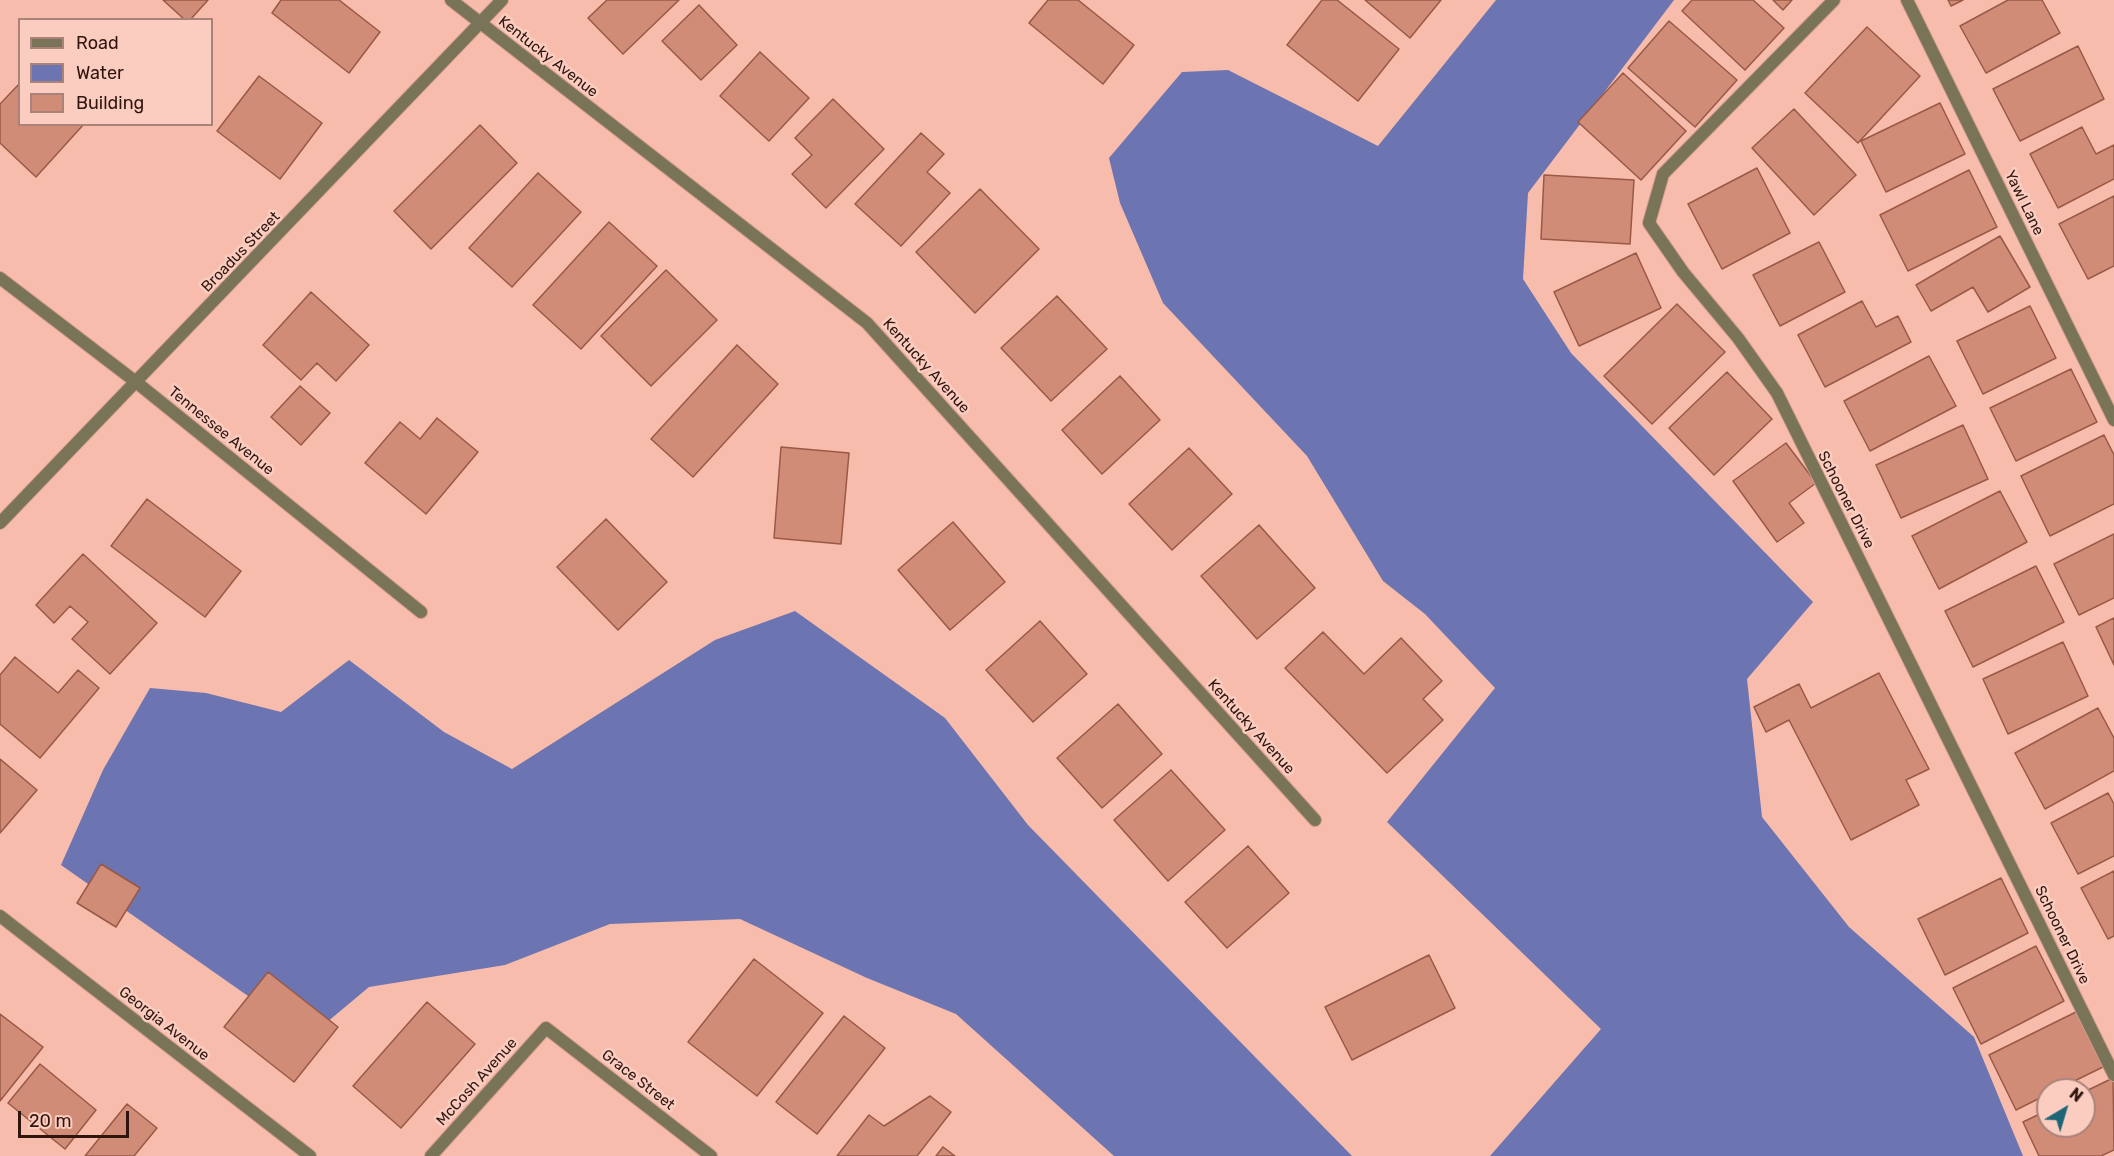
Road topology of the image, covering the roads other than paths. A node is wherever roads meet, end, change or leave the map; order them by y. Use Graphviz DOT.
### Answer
graph roads {
  1 [pos="451,0"];
  2 [pos="502,0"];
  3 [pos="1834,0"];
  4 [pos="1907,0"];
  5 [pos="480,23"];
  6 [pos="0,278"];
  7 [pos="136,382"];
  8 [pos="2114,420"];
  9 [pos="0,523"];
  10 [pos="421,612"];
  11 [pos="1316,820"];
  12 [pos="0,916"];
  13 [pos="546,1028"];
  14 [pos="2114,1075"];
  15 [pos="310,1156"];
  16 [pos="431,1156"];
  17 [pos="711,1156"];
  1 -- 5 [label="street, Kentucky Avenue"];
  2 -- 5 [label="street, Broadus Street"];
  3 -- 14 [label="street, Schooner Drive"];
  4 -- 8 [label="street, Yawl Lane"];
  5 -- 7 [label="street, Broadus Street"];
  5 -- 11 [label="street, Kentucky Avenue"];
  6 -- 7 [label="street, Tennessee Avenue"];
  7 -- 9 [label="street, Broadus Street"];
  7 -- 10 [label="street, Tennessee Avenue"];
  12 -- 15 [label="street, Georgia Avenue"];
  13 -- 16 [label="street, McCosh Avenue"];
  13 -- 17 [label="street, Grace Street"];
}
